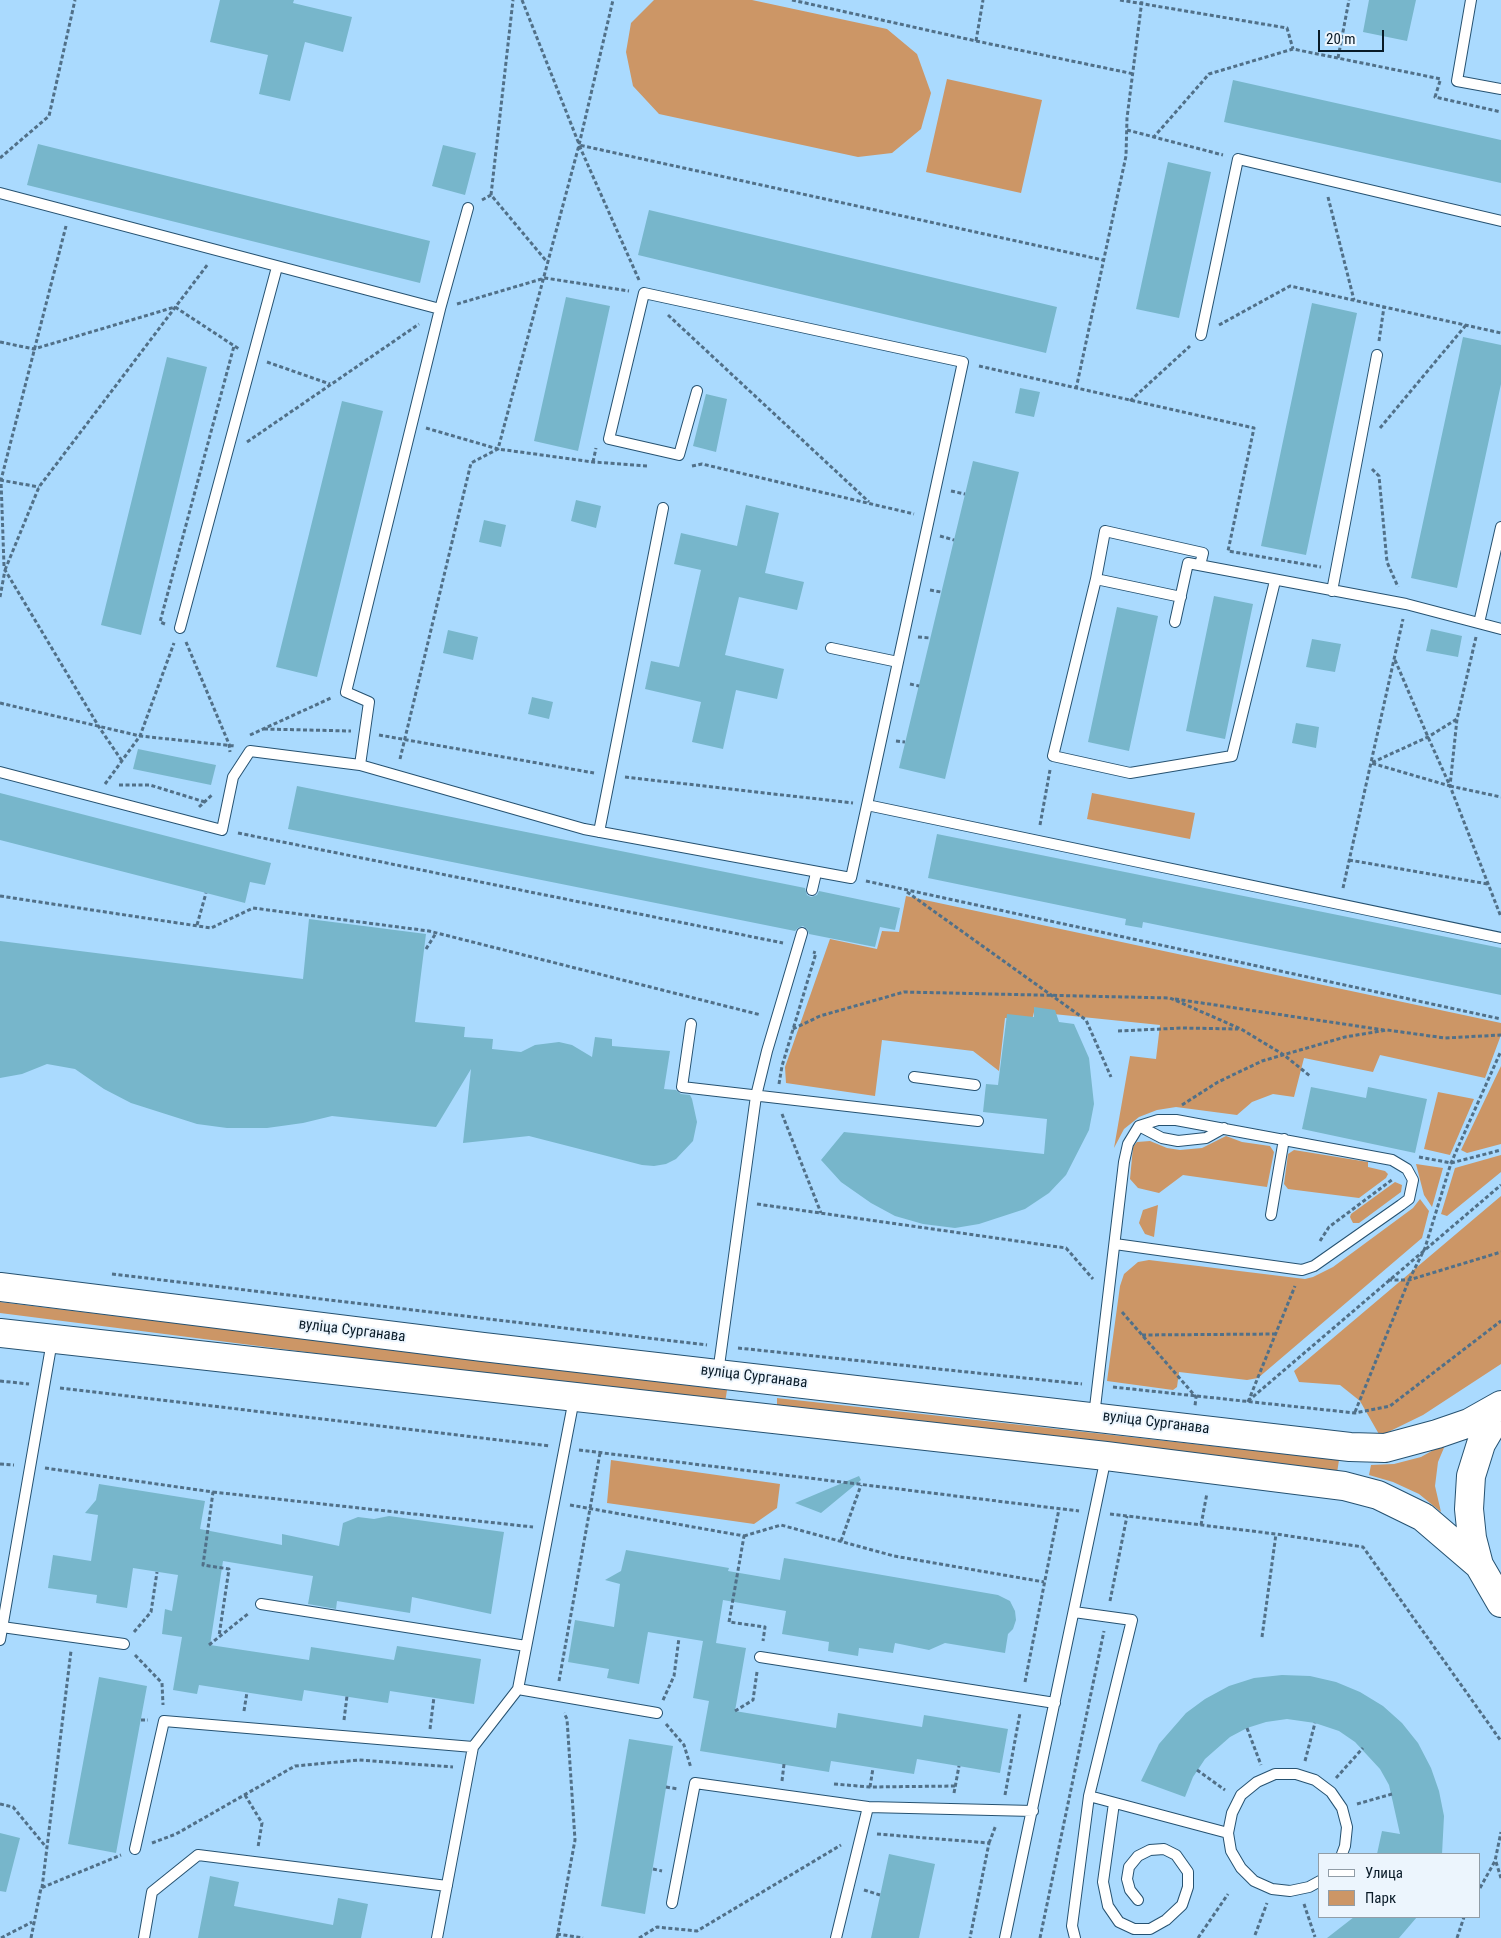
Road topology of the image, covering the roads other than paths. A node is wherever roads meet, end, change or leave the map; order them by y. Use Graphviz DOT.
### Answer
graph roads {
  1 [pos="1471,0"];
  2 [pos="1501,89"];
  3 [pos="0,193"];
  4 [pos="468,208"];
  5 [pos="1501,221"];
  6 [pos="277,267"];
  7 [pos="440,309"];
  8 [pos="1201,335"];
  9 [pos="1377,355"];
  10 [pos="697,391"];
  11 [pos="663,508"];
  12 [pos="1501,527"];
  13 [pos="1200,565"];
  14 [pos="1096,579"];
  15 [pos="1275,581"];
  16 [pos="1332,591"];
  17 [pos="1181,597"];
  18 [pos="1175,622"];
  19 [pos="1479,623"];
  20 [pos="180,628"];
  21 [pos="1501,629"];
  22 [pos="831,648"];
  23 [pos="898,662"];
  24 [pos="360,765"];
  25 [pos="0,772"];
  26 [pos="867,805"];
  27 [pos="599,832"];
  28 [pos="816,873"];
  29 [pos="812,890"];
  30 [pos="802,933"];
  31 [pos="1501,938"];
  32 [pos="691,1024"];
  33 [pos="914,1077"];
  34 [pos="975,1085"];
  35 [pos="756,1096"];
  36 [pos="978,1122"];
  37 [pos="1139,1126"];
  38 [pos="1224,1128"];
  39 [pos="1284,1139"];
  40 [pos="1271,1215"];
  41 [pos="1115,1244"];
  42 [pos="0,1287"];
  43 [pos="0,1334"];
  44 [pos="52,1340"];
  45 [pos="718,1373"];
  46 [pos="574,1398"];
  47 [pos="1501,1405"];
  48 [pos="1501,1410"];
  49 [pos="1094,1416"];
  50 [pos="1106,1456"];
  51 [pos="1479,1565"];
  52 [pos="4,1594"];
  53 [pos="1501,1603"];
  54 [pos="261,1604"];
  55 [pos="1074,1612"];
  56 [pos="2,1627"];
  57 [pos="0,1640"];
  58 [pos="124,1644"];
  59 [pos="526,1646"];
  60 [pos="760,1656"];
  61 [pos="518,1689"];
  62 [pos="1055,1703"];
  63 [pos="657,1713"];
  64 [pos="473,1748"];
  65 [pos="1090,1796"];
  66 [pos="1114,1803"];
  67 [pos="868,1807"];
  68 [pos="1033,1811"];
  69 [pos="1228,1833"];
  70 [pos="135,1849"];
  71 [pos="1342,1853"];
  72 [pos="1318,1882"];
  73 [pos="447,1886"];
  74 [pos="1138,1900"];
  75 [pos="672,1903"];
  76 [pos="144,1938"];
  77 [pos="437,1938"];
  78 [pos="836,1938"];
  79 [pos="1005,1938"];
  80 [pos="1075,1938"];
  1 -- 2 [label="lane"];
  3 -- 6 [label="lane"];
  4 -- 7 [label="lane"];
  5 -- 8 [label="lane"];
  6 -- 7 [label="lane"];
  6 -- 20 [label="lane"];
  7 -- 24 [label="lane"];
  9 -- 16 [label="lane"];
  10 -- 23 [label="lane"];
  11 -- 27 [label="lane"];
  12 -- 19 [label="lane"];
  13 -- 14 [label="lane"];
  13 -- 15 [label="lane"];
  13 -- 17 [label="lane"];
  14 -- 15 [label="lane"];
  14 -- 17 [label="lane"];
  15 -- 16 [label="lane"];
  16 -- 19 [label="lane"];
  17 -- 18 [label="lane"];
  19 -- 21 [label="lane"];
  22 -- 23 [label="lane"];
  23 -- 26 [label="lane"];
  24 -- 25 [label="lane"];
  24 -- 27 [label="lane"];
  26 -- 28 [label="lane"];
  26 -- 31 [label="lane"];
  27 -- 28 [label="lane"];
  28 -- 29 [label="lane"];
  30 -- 35 [label="lane"];
  32 -- 35 [label="lane"];
  33 -- 34 [label="lane"];
  35 -- 36 [label="lane"];
  35 -- 45 [label="lane"];
  37 -- 38 [label="lane"];
  37 -- 38 [label="lane"];
  37 -- 41 [label="lane"];
  38 -- 39 [label="lane"];
  39 -- 40 [label="lane"];
  39 -- 41 [label="lane"];
  41 -- 49 [label="lane"];
  42 -- 45 [label="main road, вуліца Сурганава"];
  43 -- 44 [label="main road"];
  44 -- 46 [label="main road"];
  44 -- 52 [label="lane"];
  45 -- 49 [label="main road, вуліца Сурганава"];
  46 -- 50 [label="main road"];
  46 -- 59 [label="lane"];
  47 -- 49 [label="main road, вуліца Сурганава"];
  48 -- 51 [label="main road"];
  50 -- 51 [label="main road"];
  50 -- 55 [label="lane"];
  51 -- 53 [label="main road"];
  52 -- 56 [label="lane"];
  54 -- 59 [label="lane"];
  55 -- 62 [label="lane"];
  55 -- 65 [label="lane"];
  56 -- 57 [label="lane"];
  56 -- 58 [label="lane"];
  59 -- 61 [label="lane"];
  60 -- 62 [label="lane"];
  61 -- 63 [label="lane"];
  61 -- 64 [label="lane"];
  62 -- 68 [label="lane"];
  64 -- 70 [label="lane"];
  64 -- 73 [label="lane"];
  65 -- 66 [label="lane"];
  65 -- 80 [label="lane"];
  66 -- 69 [label="lane"];
  66 -- 74 [label="lane"];
  67 -- 68 [label="lane"];
  67 -- 75 [label="lane"];
  67 -- 78 [label="lane"];
  68 -- 79 [label="lane"];
  69 -- 71 [label="lane"];
  69 -- 72 [label="lane"];
  73 -- 76 [label="lane"];
  73 -- 77 [label="lane"];
}
